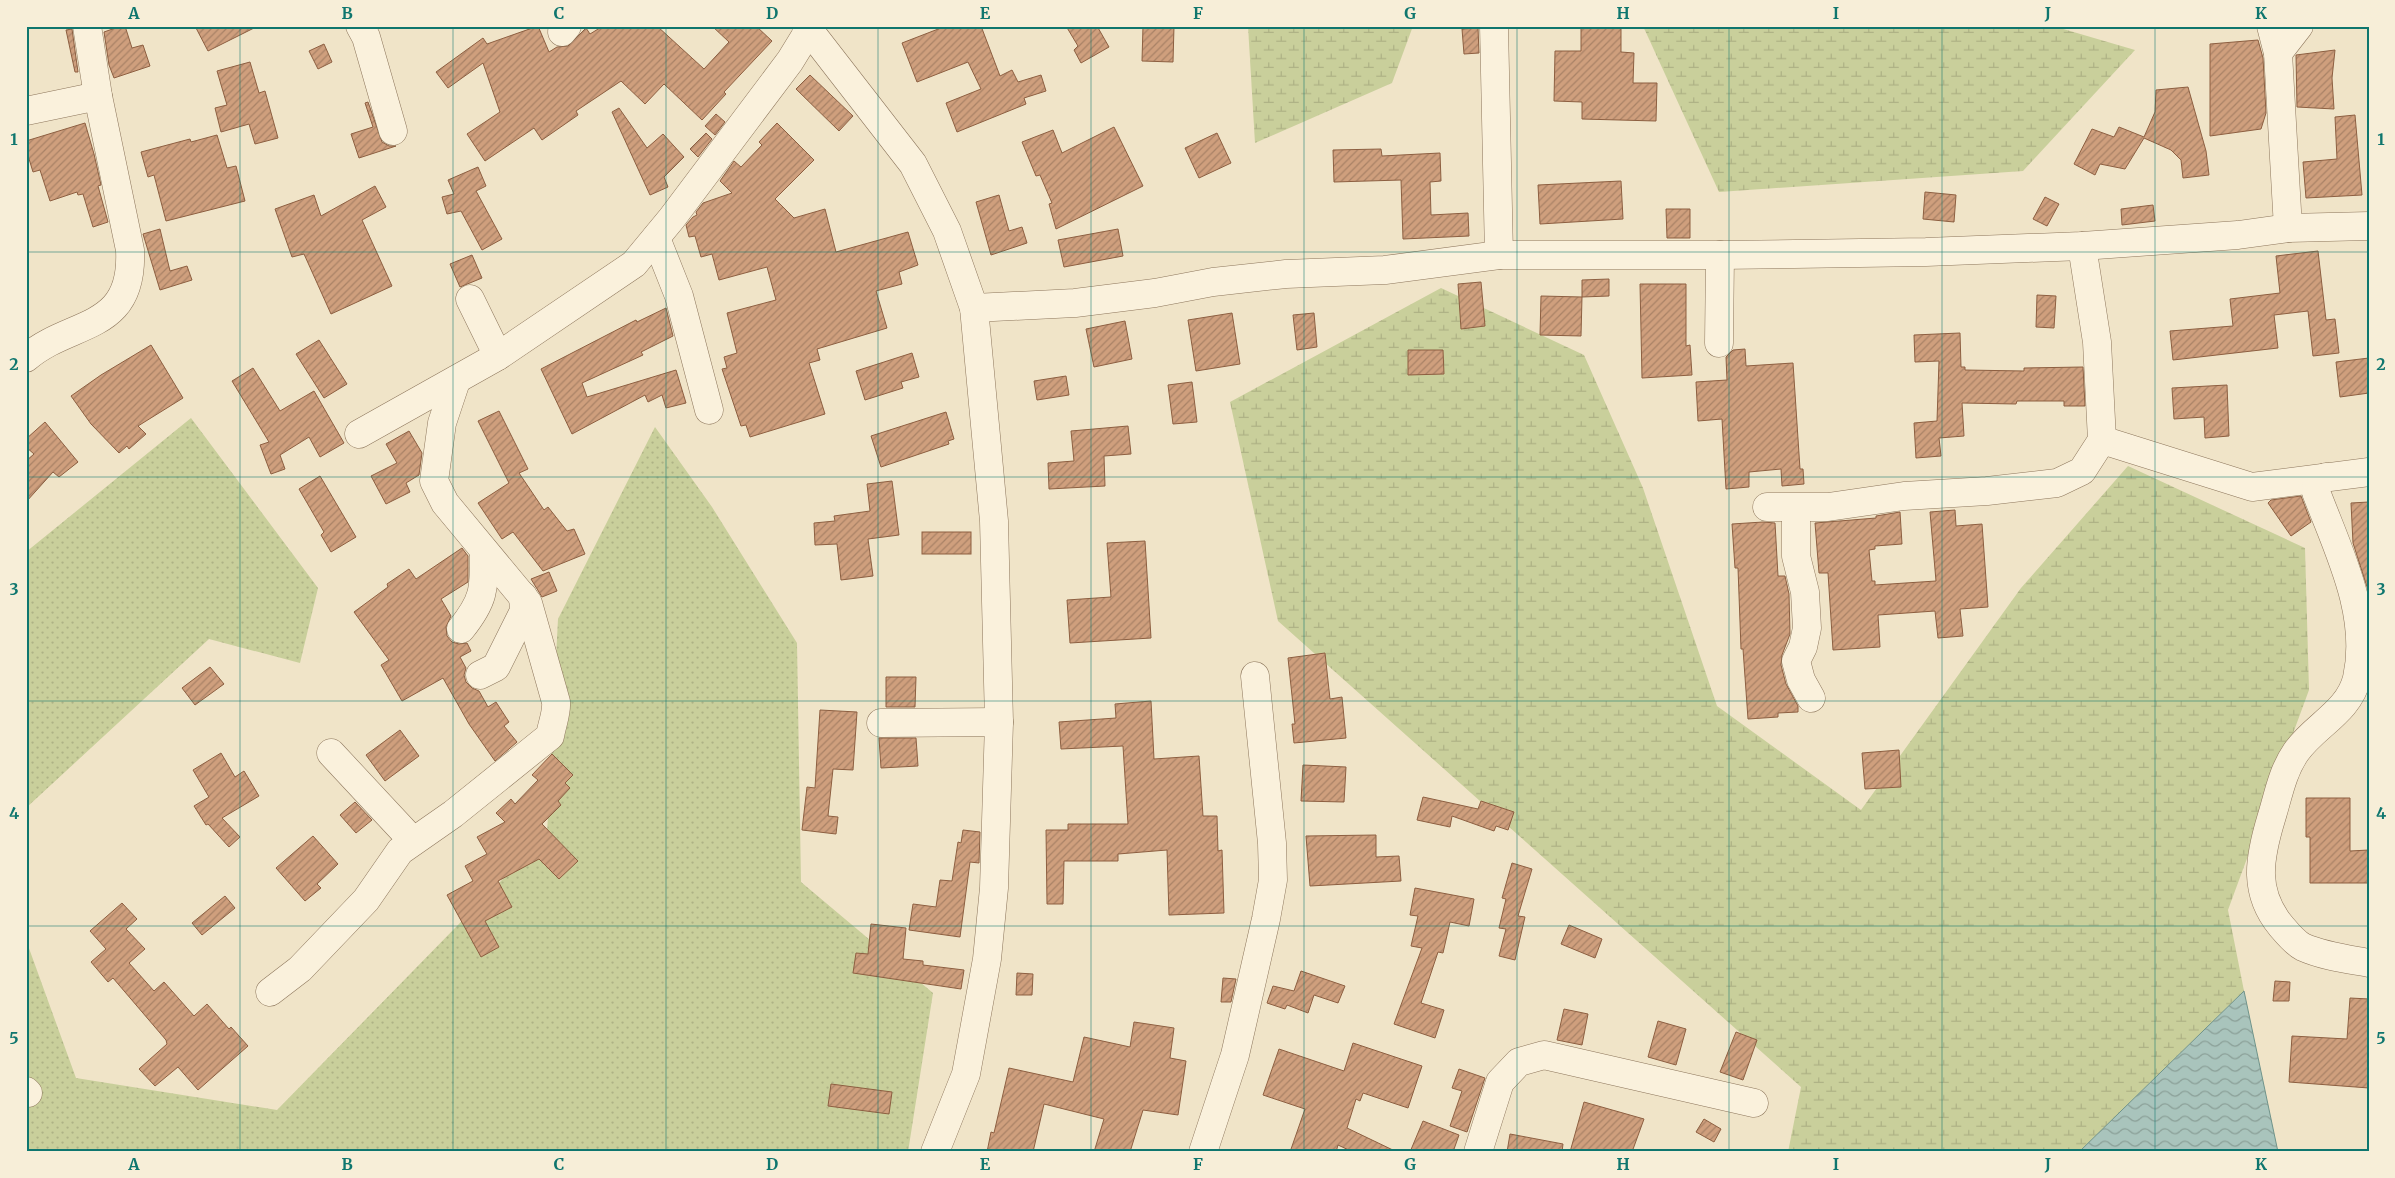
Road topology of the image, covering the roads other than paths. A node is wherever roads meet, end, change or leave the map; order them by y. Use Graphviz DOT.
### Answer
graph roads {
  1 [pos="87,26"];
  2 [pos="360,26"];
  3 [pos="1494,26"];
  4 [pos="2271,26"];
  5 [pos="2298,26"];
  6 [pos="808,28"];
  7 [pos="2278,53"];
  8 [pos="98,96"];
  9 [pos="26,111"];
  10 [pos="393,131"];
  11 [pos="2369,226"];
  12 [pos="2288,228"];
  13 [pos="656,238"];
  14 [pos="2082,246"];
  15 [pos="1499,255"];
  16 [pos="1720,255"];
  17 [pos="470,299"];
  18 [pos="974,308"];
  19 [pos="1719,343"];
  20 [pos="498,356"];
  21 [pos="26,358"];
  22 [pos="456,381"];
  23 [pos="709,410"];
  24 [pos="359,434"];
  25 [pos="2102,440"];
  26 [pos="2369,472"];
  27 [pos="2326,477"];
  28 [pos="1767,507"];
  29 [pos="1796,508"];
  30 [pos="484,552"];
  31 [pos="523,596"];
  32 [pos="461,629"];
  33 [pos="480,675"];
  34 [pos="1255,676"];
  35 [pos="1811,698"];
  36 [pos="999,722"];
  37 [pos="881,723"];
  38 [pos="331,753"];
  39 [pos="413,841"];
  40 [pos="2369,964"];
  41 [pos="270,992"];
  42 [pos="1754,1103"];
  43 [pos="935,1152"];
  44 [pos="1203,1152"];
  45 [pos="1478,1152"];
  1 -- 8 [label="street"];
  2 -- 10 [label="street"];
  3 -- 15 [label="street"];
  4 -- 7 [label="street"];
  5 -- 7 [label="street"];
  6 -- 13 [label="street"];
  6 -- 18 [label="street"];
  7 -- 12 [label="street"];
  8 -- 9 [label="street"];
  8 -- 21 [label="street"];
  11 -- 12 [label="street"];
  12 -- 14 [label="street"];
  13 -- 20 [label="street"];
  13 -- 23 [label="street"];
  14 -- 16 [label="street"];
  14 -- 25 [label="street"];
  15 -- 16 [label="street"];
  15 -- 18 [label="street"];
  16 -- 19 [label="street"];
  17 -- 20 [label="street"];
  18 -- 36 [label="street"];
  20 -- 22 [label="street"];
  22 -- 24 [label="street"];
  22 -- 30 [label="street"];
  25 -- 27 [label="street"];
  25 -- 29 [label="street"];
  26 -- 27 [label="street"];
  27 -- 40 [label="street"];
  28 -- 29 [label="street"];
  29 -- 35 [label="street"];
  30 -- 31 [label="street"];
  30 -- 32 [label="street"];
  31 -- 33 [label="street"];
  31 -- 39 [label="street"];
  34 -- 44 [label="street"];
  36 -- 37 [label="street"];
  36 -- 43 [label="street"];
  38 -- 39 [label="street"];
  39 -- 41 [label="street"];
  42 -- 45 [label="street"];
}
